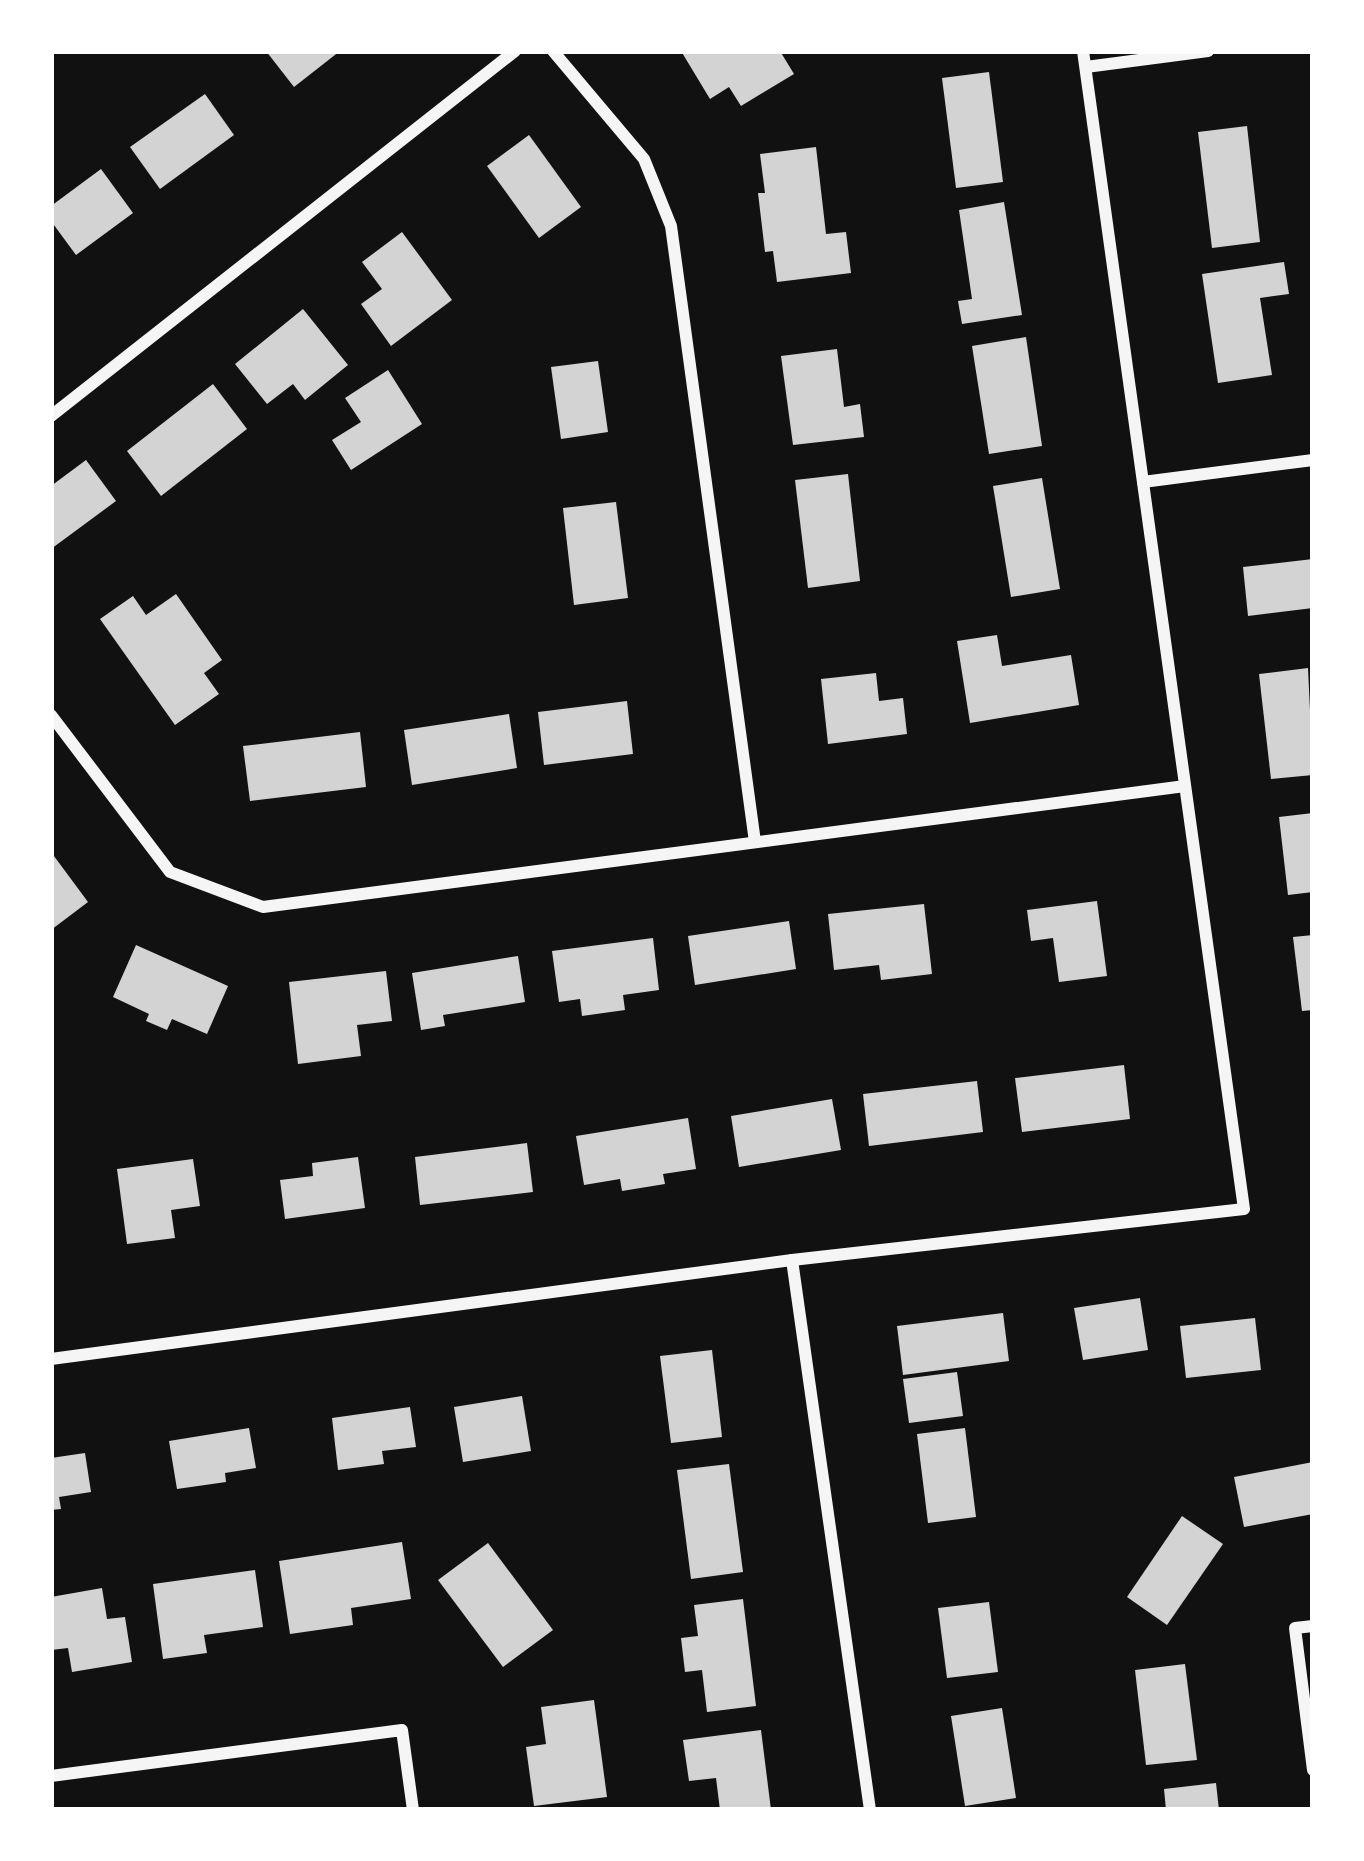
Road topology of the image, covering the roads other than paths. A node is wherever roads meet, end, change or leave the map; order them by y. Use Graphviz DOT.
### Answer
graph roads {
  1 [pos="515,51"];
  2 [pos="554,51"];
  3 [pos="1084,51"];
  4 [pos="1208,51"];
  5 [pos="1086,67"];
  6 [pos="51,416"];
  7 [pos="1313,460"];
  8 [pos="1143,482"];
  9 [pos="51,715"];
  10 [pos="1185,786"];
  11 [pos="755,842"];
  12 [pos="792,1260"];
  13 [pos="51,1359"];
  14 [pos="1313,1626"];
  15 [pos="1313,1770"];
  16 [pos="51,1776"];
  17 [pos="413,1810"];
  18 [pos="870,1810"];
  1 -- 6 [label="street"];
  2 -- 11 [label="street"];
  3 -- 5 [label="street"];
  4 -- 5 [label="street"];
  5 -- 8 [label="street"];
  7 -- 8 [label="street"];
  8 -- 10 [label="street"];
  9 -- 11 [label="street"];
  10 -- 11 [label="street"];
  10 -- 12 [label="street"];
  12 -- 13 [label="street"];
  12 -- 18 [label="street"];
  14 -- 15 [label="street"];
  16 -- 17 [label="street"];
}
